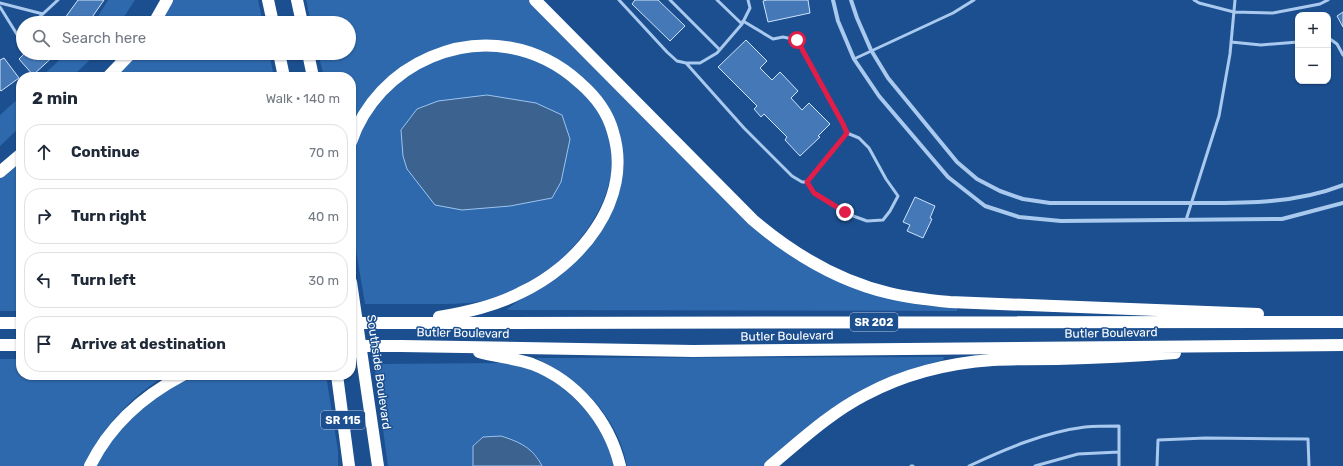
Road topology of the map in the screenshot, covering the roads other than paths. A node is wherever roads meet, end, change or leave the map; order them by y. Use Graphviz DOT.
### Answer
graph roads {
  1 [pos="58,0"];
  2 [pos="167,0"];
  3 [pos="268,0"];
  4 [pos="297,0"];
  5 [pos="535,0"];
  6 [pos="619,0"];
  7 [pos="670,0"];
  8 [pos="716,0"];
  9 [pos="748,0"];
  10 [pos="833,0"];
  11 [pos="851,0"];
  12 [pos="974,0"];
  13 [pos="1194,0"];
  14 [pos="1235,0"];
  15 [pos="1328,0"];
  16 [pos="0,3"];
  17 [pos="0,7"];
  18 [pos="1234,12"];
  19 [pos="43,14"];
  20 [pos="158,16"];
  21 [pos="271,16"];
  22 [pos="300,16"];
  23 [pos="743,22"];
  24 [pos="16,33"];
  25 [pos="1331,40"];
  26 [pos="1231,42"];
  27 [pos="1295,42"];
  28 [pos="719,49"];
  29 [pos="871,50"];
  30 [pos="1343,55"];
  31 [pos="854,59"];
  32 [pos="124,60"];
  33 [pos="280,60"];
  34 [pos="309,60"];
  35 [pos="686,63"];
  36 [pos="113,72"];
  37 [pos="283,72"];
  38 [pos="312,72"];
  39 [pos="356,130"];
  40 [pos="847,133"];
  41 [pos="16,158"];
  42 [pos="0,172"];
  43 [pos="807,182"];
  44 [pos="1343,186"];
  45 [pos="1192,203"];
  46 [pos="1343,203"];
  47 [pos="1186,220"];
  48 [pos="356,315"];
  49 [pos="1343,317"];
  50 [pos="405,322"];
  51 [pos="1343,322"];
  52 [pos="0,323"];
  53 [pos="16,323"];
  54 [pos="356,323"];
  55 [pos="0,345"];
  56 [pos="16,345"];
  57 [pos="1343,345"];
  58 [pos="356,346"];
  59 [pos="1231,346"];
  60 [pos="460,347"];
  61 [pos="174,380"];
  62 [pos="337,380"];
  63 [pos="370,408"];
  64 [pos="342,412"];
  65 [pos="1119,452"];
  66 [pos="90,466"];
  67 [pos="343,466"];
  68 [pos="349,466"];
  69 [pos="378,466"];
  70 [pos="383,466"];
  71 [pos="620,466"];
  72 [pos="770,466"];
  73 [pos="968,466"];
  74 [pos="1035,466"];
  75 [pos="1119,466"];
  76 [pos="1157,466"];
  77 [pos="1309,466"];
  1 -- 19 [label="lane"];
  2 -- 20 [label="highway"];
  3 -- 21 [label="highway"];
  4 -- 22 [label="highway"];
  5 -- 49 [label="highway"];
  6 -- 35 [label="lane"];
  7 -- 28 [label="lane"];
  8 -- 23 [label="lane"];
  9 -- 23 [label="lane"];
  10 -- 31 [label="street"];
  11 -- 29 [label="street"];
  12 -- 29 [label="lane"];
  13 -- 18 [label="lane"];
  14 -- 18 [label="lane"];
  15 -- 18 [label="lane"];
  16 -- 19 [label="lane"];
  17 -- 24 [label="lane"];
  18 -- 26 [label="lane"];
  23 -- 28 [label="lane"];
  23 -- 40 [label="lane"];
  25 -- 30 [label="lane"];
  26 -- 27 [label="lane"];
  26 -- 45 [label="lane"];
  28 -- 35 [label="lane"];
  29 -- 31 [label="lane"];
  29 -- 45 [label="street"];
  31 -- 47 [label="street"];
  32 -- 36 [label="highway"];
  33 -- 37 [label="highway"];
  34 -- 38 [label="highway"];
  35 -- 43 [label="lane"];
  39 -- 50 [label="highway"];
  40 -- 43 [label="lane"];
  40 -- 43 [label="lane"];
  41 -- 42 [label="highway"];
  44 -- 45 [label="street"];
  45 -- 47 [label="lane"];
  46 -- 47 [label="street"];
  48 -- 63 [label="highway, Southside Boulevard / SR 115"];
  50 -- 51 [label="highway, Butler Boulevard / SR 202"];
  50 -- 54 [label="highway, Butler Boulevard / SR 202, bridge"];
  52 -- 53 [label="highway"];
  55 -- 56 [label="highway"];
  57 -- 59 [label="highway, Butler Boulevard / SR 202"];
  58 -- 60 [label="highway, Butler Boulevard / SR 202, bridge"];
  59 -- 60 [label="highway, Butler Boulevard / SR 202"];
  59 -- 72 [label="highway"];
  60 -- 71 [label="highway"];
  61 -- 66 [label="highway"];
  62 -- 64 [label="highway, SR 115"];
  63 -- 69 [label="highway, Southside Boulevard / SR 115"];
  63 -- 70 [label="highway"];
  64 -- 67 [label="highway"];
  64 -- 68 [label="highway, SR 115"];
  65 -- 73 [label="lane"];
  65 -- 74 [label="lane"];
  65 -- 75 [label="lane"];
  76 -- 77 [label="lane"];
}
